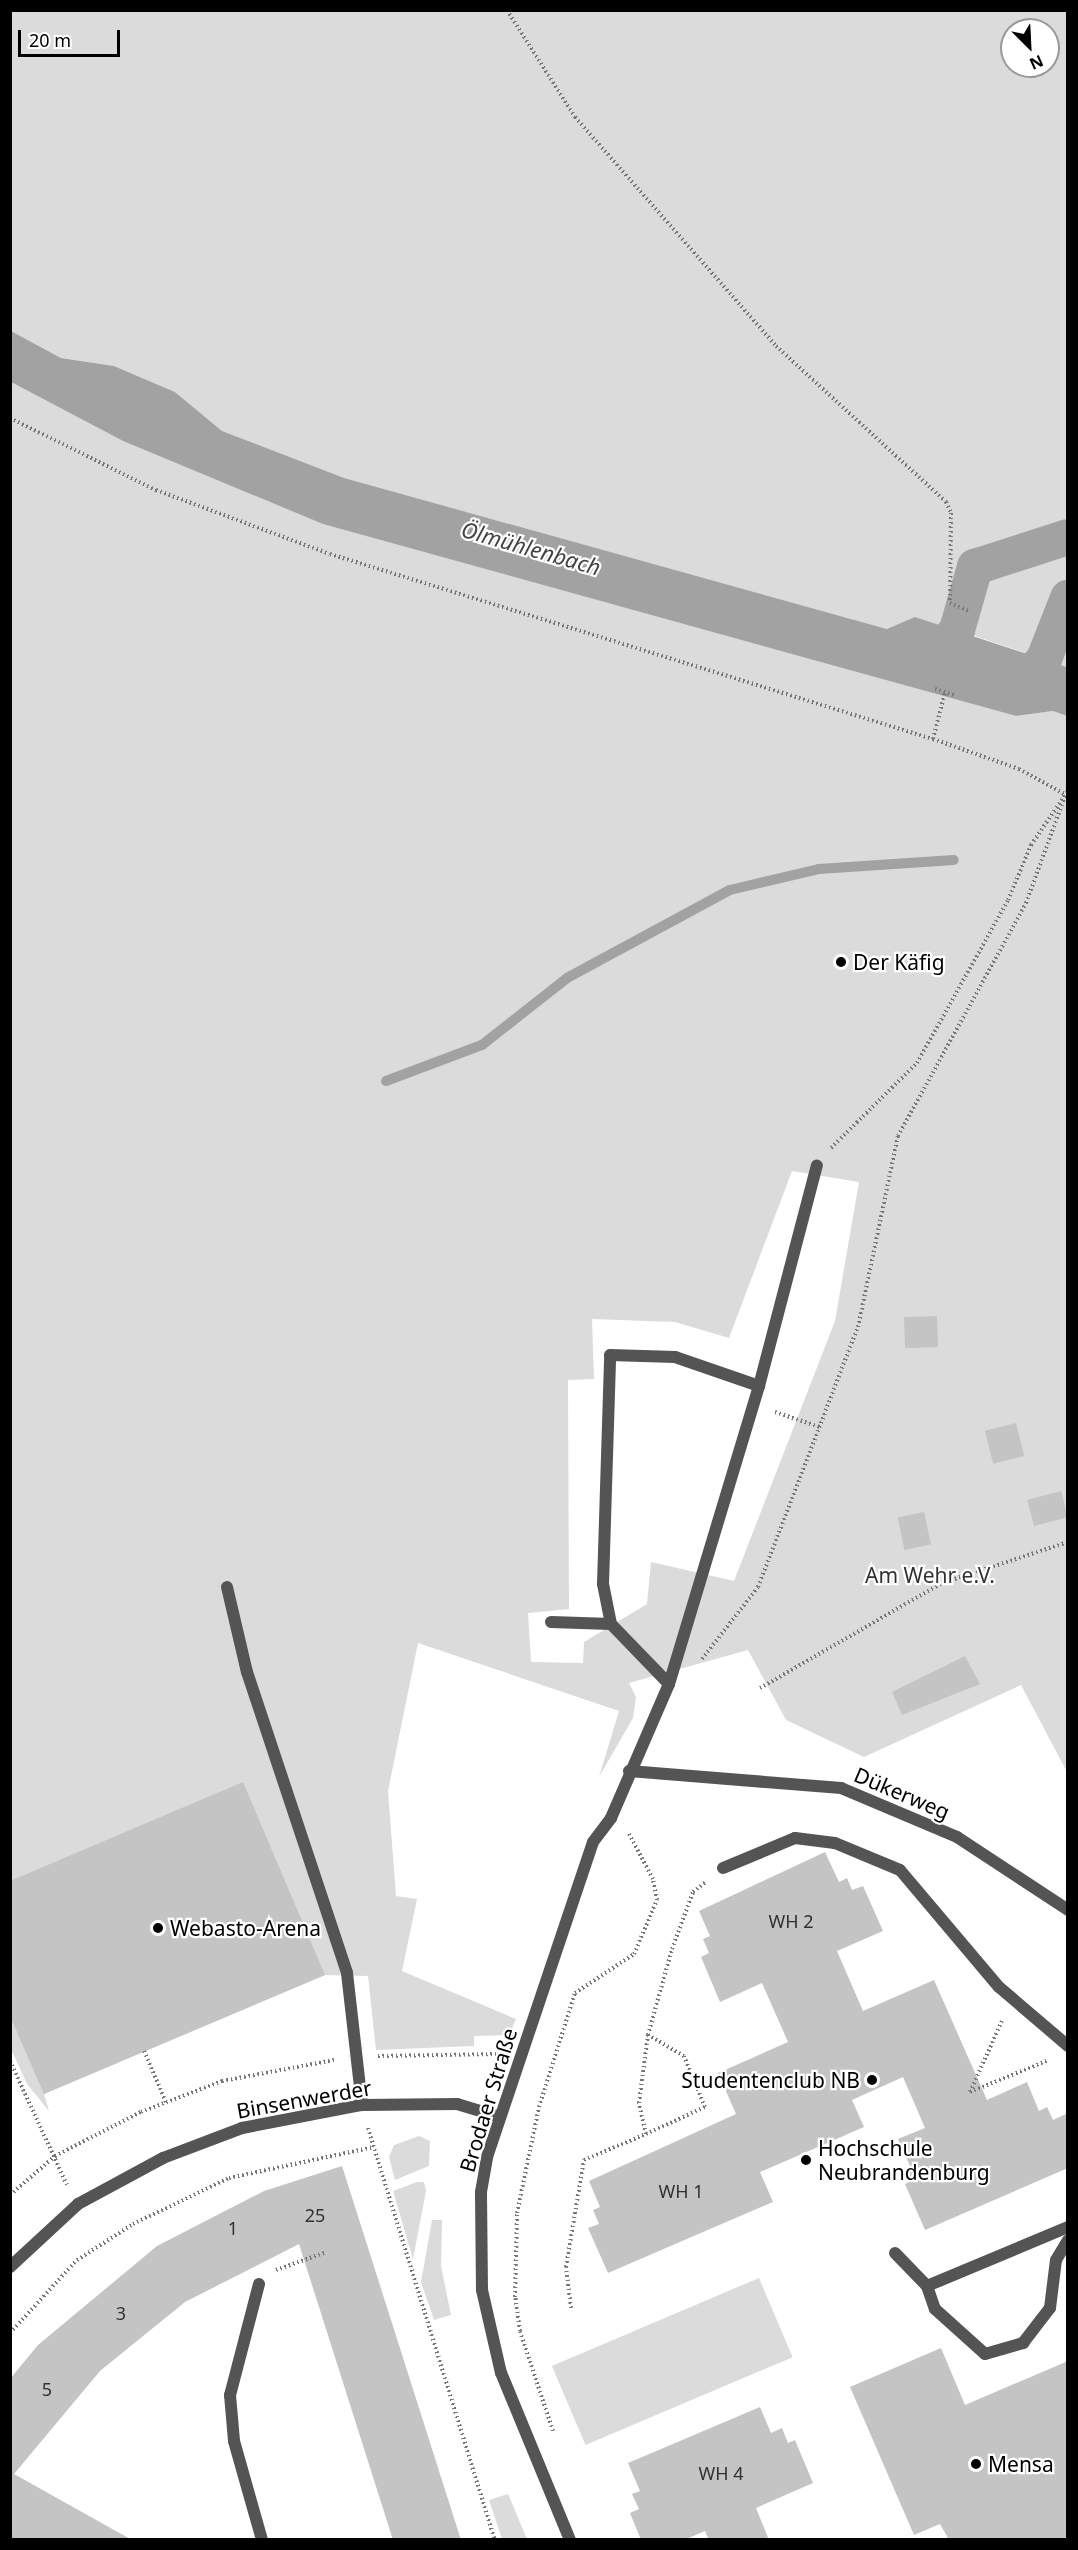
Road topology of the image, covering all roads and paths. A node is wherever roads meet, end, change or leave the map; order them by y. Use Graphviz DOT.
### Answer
graph roads {
  1 [pos="507,10"];
  2 [pos="10,418"];
  3 [pos="969,611"];
  4 [pos="936,689"];
  5 [pos="945,692"];
  6 [pos="954,695"];
  7 [pos="933,739"];
  8 [pos="1068,791"];
  9 [pos="1066,796"];
  10 [pos="817,1165"];
  11 [pos="759,1386"];
  12 [pos="753,1404"];
  13 [pos="820,1427"];
  14 [pos="1068,1542"];
  15 [pos="227,1587"];
  16 [pos="551,1622"];
  17 [pos="611,1624"];
  18 [pos="696,1668"];
  19 [pos="669,1684"];
  20 [pos="760,1688"];
  21 [pos="629,1771"];
  22 [pos="611,1818"];
  23 [pos="723,1868"];
  24 [pos="1068,1910"];
  25 [pos="1012,1998"];
  26 [pos="648,2035"];
  27 [pos="1068,2046"];
  28 [pos="144,2051"];
  29 [pos="521,2056"];
  30 [pos="357,2057"];
  31 [pos="1057,2057"];
  32 [pos="10,2061"];
  33 [pos="166,2102"];
  34 [pos="362,2104"];
  35 [pos="500,2117"];
  36 [pos="646,2134"];
  37 [pos="373,2147"];
  38 [pos="55,2156"];
  39 [pos="10,2195"];
  40 [pos="78,2204"];
  41 [pos="1068,2226"];
  42 [pos="1068,2240"];
  43 [pos="324,2253"];
  44 [pos="895,2253"];
  45 [pos="10,2267"];
  46 [pos="259,2284"];
  47 [pos="927,2286"];
  48 [pos="571,2308"];
  49 [pos="10,2333"];
  50 [pos="556,2440"];
  51 [pos="262,2540"];
  52 [pos="495,2540"];
  53 [pos="570,2540"];
  1 -- 3 [label="path"];
  2 -- 7 [label="path"];
  4 -- 5 [label="path"];
  5 -- 6 [label="path"];
  5 -- 7 [label="path"];
  7 -- 9 [label="path"];
  8 -- 9 [label="path"];
  9 -- 10 [label="path"];
  9 -- 13 [label="path"];
  10 -- 11 [label="street, Brodaer Straße"];
  11 -- 12 [label="street, Brodaer Straße"];
  11 -- 17 [label="street"];
  12 -- 13 [label="path"];
  12 -- 19 [label="street, Brodaer Straße"];
  13 -- 18 [label="path"];
  14 -- 20 [label="path"];
  15 -- 30 [label="street"];
  16 -- 17 [label="street"];
  17 -- 19 [label="street"];
  19 -- 21 [label="street, Brodaer Straße"];
  21 -- 22 [label="street, Brodaer Straße"];
  21 -- 24 [label="street, Dükerweg"];
  22 -- 29 [label="street, Brodaer Straße"];
  22 -- 50 [label="path"];
  23 -- 25 [label="street"];
  23 -- 26 [label="path"];
  25 -- 27 [label="street"];
  25 -- 31 [label="path"];
  26 -- 36 [label="path"];
  26 -- 36 [label="path"];
  28 -- 33 [label="path"];
  29 -- 30 [label="path"];
  29 -- 35 [label="street, Brodaer Straße"];
  30 -- 33 [label="path"];
  30 -- 34 [label="street"];
  32 -- 38 [label="path"];
  33 -- 38 [label="path"];
  34 -- 35 [label="street, Binsenwerder"];
  34 -- 37 [label="path"];
  34 -- 40 [label="street, Binsenwerder"];
  35 -- 53 [label="street, Brodaer Straße"];
  36 -- 48 [label="path"];
  37 -- 49 [label="path"];
  37 -- 52 [label="path"];
  38 -- 39 [label="path"];
  38 -- 40 [label="path"];
  40 -- 45 [label="street, Binsenwerder"];
  41 -- 47 [label="street"];
  42 -- 47 [label="street"];
  43 -- 46 [label="path"];
  44 -- 47 [label="street"];
  46 -- 51 [label="street"];
}
